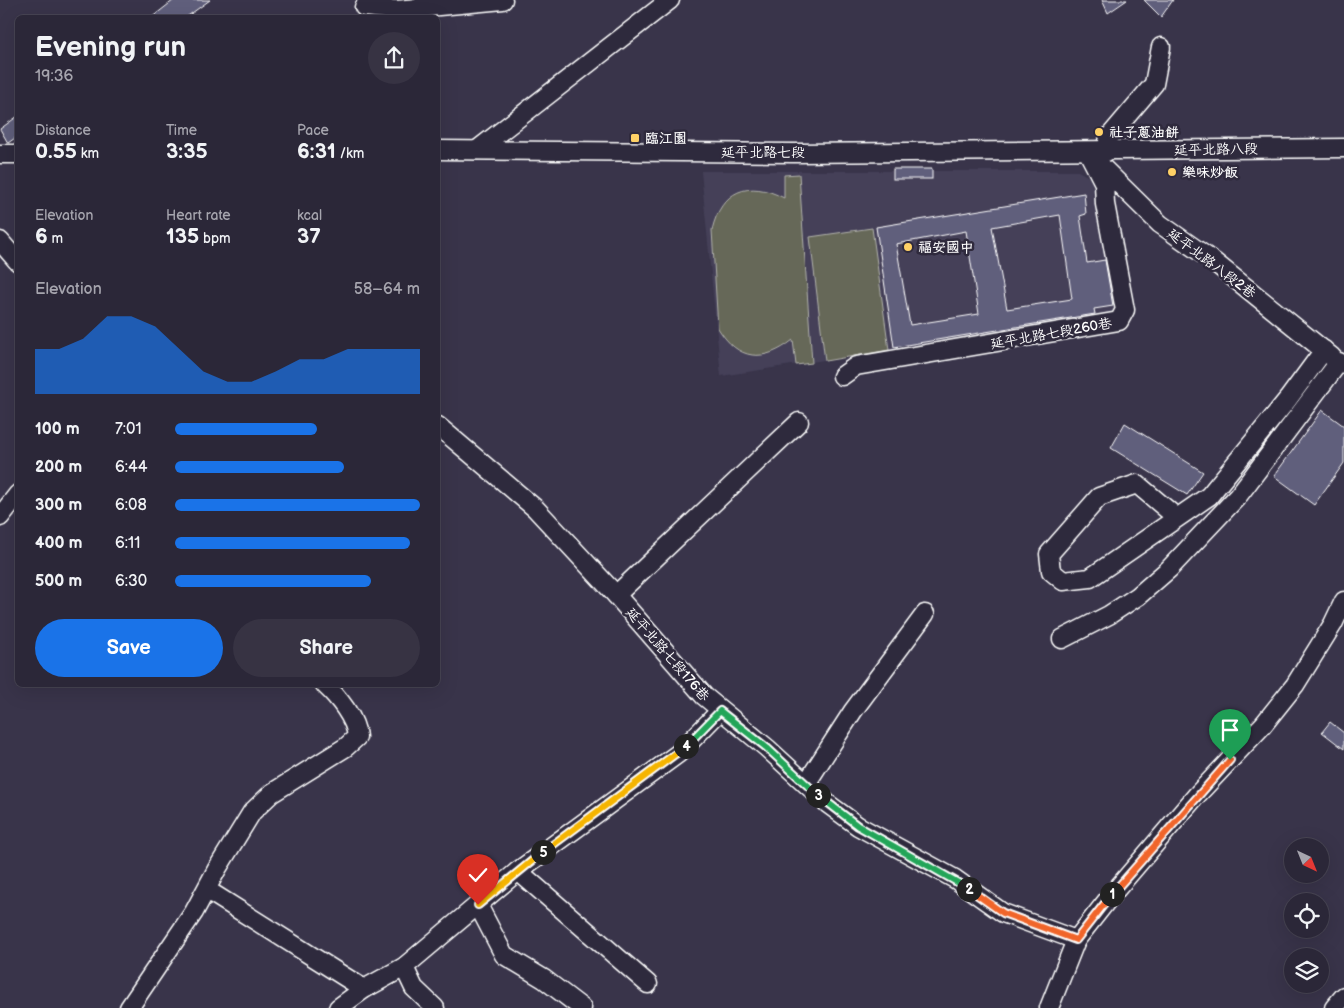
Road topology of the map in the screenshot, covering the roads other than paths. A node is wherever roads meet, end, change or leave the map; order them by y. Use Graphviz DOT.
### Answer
graph roads {
  1 [pos="503,0"];
  2 [pos="670,0"];
  3 [pos="364,7"];
  4 [pos="1161,47"];
  5 [pos="1344,148"];
  6 [pos="440,150"];
  7 [pos="477,150"];
  8 [pos="1088,152"];
  9 [pos="1106,152"];
  10 [pos="0,154"];
  11 [pos="15,154"];
  12 [pos="0,241"];
  13 [pos="15,258"];
  14 [pos="1324,350"];
  15 [pos="1341,364"];
  16 [pos="842,376"];
  17 [pos="799,422"];
  18 [pos="440,428"];
  19 [pos="15,498"];
  20 [pos="0,517"];
  21 [pos="1176,517"];
  22 [pos="616,595"];
  23 [pos="1344,601"];
  24 [pos="925,614"];
  25 [pos="1062,639"];
  26 [pos="327,687"];
  27 [pos="720,711"];
  28 [pos="806,784"];
  29 [pos="518,870"];
  30 [pos="207,890"];
  31 [pos="478,905"];
  32 [pos="1076,940"];
  33 [pos="404,967"];
  34 [pos="648,984"];
  35 [pos="364,989"];
  36 [pos="1344,996"];
  37 [pos="129,1008"];
  38 [pos="338,1008"];
  39 [pos="435,1008"];
  40 [pos="582,1008"];
  41 [pos="1049,1008"];
  42 [pos="1334,1008"];
  1 -- 3 [label="street"];
  2 -- 7 [label="street"];
  4 -- 9 [label="street"];
  5 -- 9 [label="street, 延平北路八段"];
  6 -- 7 [label="street, 延平北路七段"];
  7 -- 8 [label="street, 延平北路七段"];
  8 -- 9 [label="street, 延平北路八段"];
  8 -- 14 [label="street, 延平北路八段2巷"];
  8 -- 16 [label="street, 延平北路七段260巷"];
  10 -- 11 [label="street"];
  12 -- 13 [label="street"];
  14 -- 15 [label="street, 延平北路八段2巷"];
  14 -- 21 [label="street"];
  15 -- 25 [label="street"];
  17 -- 22 [label="street"];
  18 -- 22 [label="street, 延平北路七段176巷"];
  19 -- 20 [label="street"];
  21 -- 21 [label="street"];
  22 -- 27 [label="street, 延平北路七段176巷"];
  23 -- 32 [label="street"];
  24 -- 28 [label="street"];
  26 -- 30 [label="street"];
  27 -- 28 [label="street, 延平北路七段176巷"];
  27 -- 29 [label="street"];
  28 -- 32 [label="street, 延平北路七段176巷"];
  29 -- 31 [label="street"];
  29 -- 34 [label="street"];
  30 -- 35 [label="street"];
  30 -- 37 [label="street"];
  31 -- 33 [label="street"];
  31 -- 40 [label="street"];
  32 -- 41 [label="street"];
  33 -- 35 [label="street"];
  33 -- 39 [label="street"];
  35 -- 38 [label="street"];
  36 -- 42 [label="street"];
}
